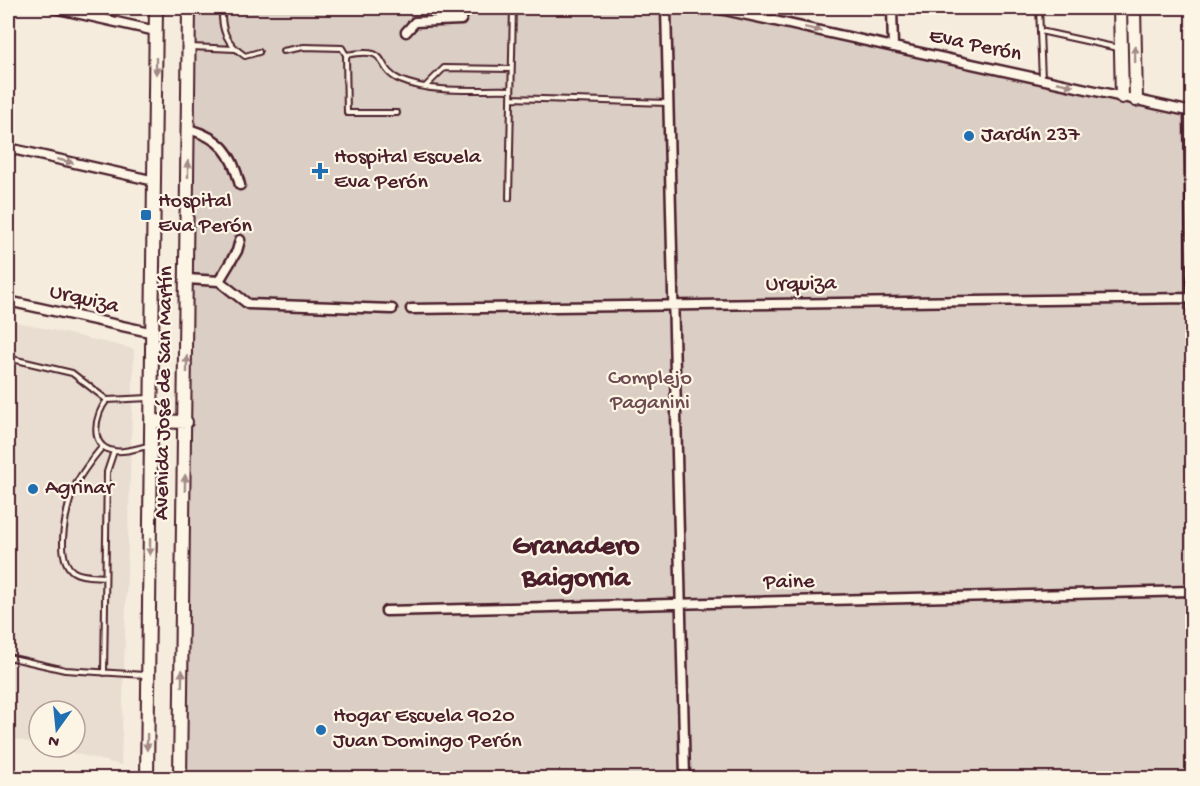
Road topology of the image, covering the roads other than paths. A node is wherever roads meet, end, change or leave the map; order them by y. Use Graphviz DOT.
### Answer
graph roads {
  1 [pos="54,8"];
  2 [pos="156,8"];
  3 [pos="189,8"];
  4 [pos="222,8"];
  5 [pos="466,8"];
  6 [pos="513,8"];
  7 [pos="666,8"];
  8 [pos="715,8"];
  9 [pos="892,8"];
  10 [pos="1039,8"];
  11 [pos="1120,8"];
  12 [pos="1134,8"];
  13 [pos="156,31"];
  14 [pos="1040,31"];
  15 [pos="406,32"];
  16 [pos="893,46"];
  17 [pos="189,47"];
  18 [pos="236,49"];
  19 [pos="1121,49"];
  20 [pos="283,51"];
  21 [pos="259,52"];
  22 [pos="346,56"];
  23 [pos="512,69"];
  24 [pos="1042,79"];
  25 [pos="425,87"];
  26 [pos="511,90"];
  27 [pos="1122,97"];
  28 [pos="511,98"];
  29 [pos="1136,100"];
  30 [pos="668,103"];
  31 [pos="1191,112"];
  32 [pos="397,113"];
  33 [pos="188,129"];
  34 [pos="8,148"];
  35 [pos="155,182"];
  36 [pos="240,185"];
  37 [pos="509,198"];
  38 [pos="240,240"];
  39 [pos="187,279"];
  40 [pos="219,281"];
  41 [pos="1192,298"];
  42 [pos="8,301"];
  43 [pos="673,305"];
  44 [pos="392,309"];
  45 [pos="411,309"];
  46 [pos="1192,319"];
  47 [pos="154,333"];
  48 [pos="8,358"];
  49 [pos="153,398"];
  50 [pos="107,400"];
  51 [pos="152,421"];
  52 [pos="186,422"];
  53 [pos="103,446"];
  54 [pos="152,446"];
  55 [pos="114,451"];
  56 [pos="105,577"];
  57 [pos="1192,591"];
  58 [pos="680,603"];
  59 [pos="386,611"];
  60 [pos="8,657"];
  61 [pos="104,673"];
  62 [pos="148,675"];
  63 [pos="147,778"];
  64 [pos="180,778"];
  65 [pos="685,778"];
  1 -- 13 [label="street"];
  2 -- 13 [label="main road, Avenida José de San Martín"];
  3 -- 17 [label="main road, Avenida José de San Martín"];
  4 -- 18 [label="lane"];
  5 -- 15 [label="street"];
  6 -- 23 [label="lane"];
  7 -- 30 [label="street"];
  8 -- 16 [label="street, Eva Perón, one-way"];
  9 -- 16 [label="street"];
  10 -- 14 [label="lane"];
  11 -- 19 [label="main road"];
  29 -- 12 [label="main road, one-way"];
  13 -- 35 [label="main road, Avenida José de San Martín, one-way"];
  14 -- 19 [label="lane"];
  14 -- 24 [label="lane"];
  16 -- 24 [label="street, Eva Perón"];
  17 -- 18 [label="lane"];
  17 -- 33 [label="main road, Avenida José de San Martín"];
  18 -- 21 [label="lane"];
  19 -- 27 [label="main road"];
  20 -- 22 [label="lane"];
  22 -- 25 [label="lane"];
  22 -- 32 [label="lane"];
  23 -- 25 [label="lane"];
  23 -- 26 [label="lane"];
  24 -- 27 [label="street, Eva Perón, one-way"];
  25 -- 26 [label="lane"];
  26 -- 28 [label="lane"];
  27 -- 29 [label="street, Eva Perón"];
  28 -- 30 [label="lane"];
  28 -- 37 [label="lane"];
  29 -- 31 [label="street, Eva Perón"];
  30 -- 43 [label="street"];
  31 -- 41 [label="street"];
  33 -- 36 [label="street"];
  39 -- 33 [label="main road, Avenida José de San Martín, one-way"];
  34 -- 35 [label="street, one-way"];
  35 -- 47 [label="main road, Avenida José de San Martín"];
  38 -- 40 [label="street"];
  39 -- 40 [label="street"];
  52 -- 39 [label="main road, Avenida José de San Martín, one-way"];
  40 -- 44 [label="street"];
  41 -- 43 [label="street, Urquiza"];
  41 -- 46 [label="street"];
  42 -- 47 [label="street, Urquiza"];
  43 -- 45 [label="street, Urquiza"];
  43 -- 58 [label="street"];
  47 -- 49 [label="main road, Avenida José de San Martín"];
  48 -- 50 [label="lane"];
  49 -- 50 [label="lane"];
  49 -- 51 [label="main road, Avenida José de San Martín"];
  50 -- 53 [label="lane"];
  51 -- 52 [label="main road"];
  51 -- 54 [label="main road, Avenida José de San Martín"];
  64 -- 52 [label="main road, Avenida José de San Martín, one-way"];
  53 -- 55 [label="lane"];
  53 -- 56 [label="lane"];
  54 -- 55 [label="lane"];
  54 -- 62 [label="main road, Avenida José de San Martín, one-way"];
  55 -- 56 [label="lane"];
  56 -- 61 [label="lane"];
  57 -- 58 [label="street, Paine"];
  58 -- 59 [label="street, Paine"];
  58 -- 65 [label="street"];
  60 -- 61 [label="lane"];
  61 -- 62 [label="lane"];
  62 -- 63 [label="main road, Avenida José de San Martín, one-way"];
}
